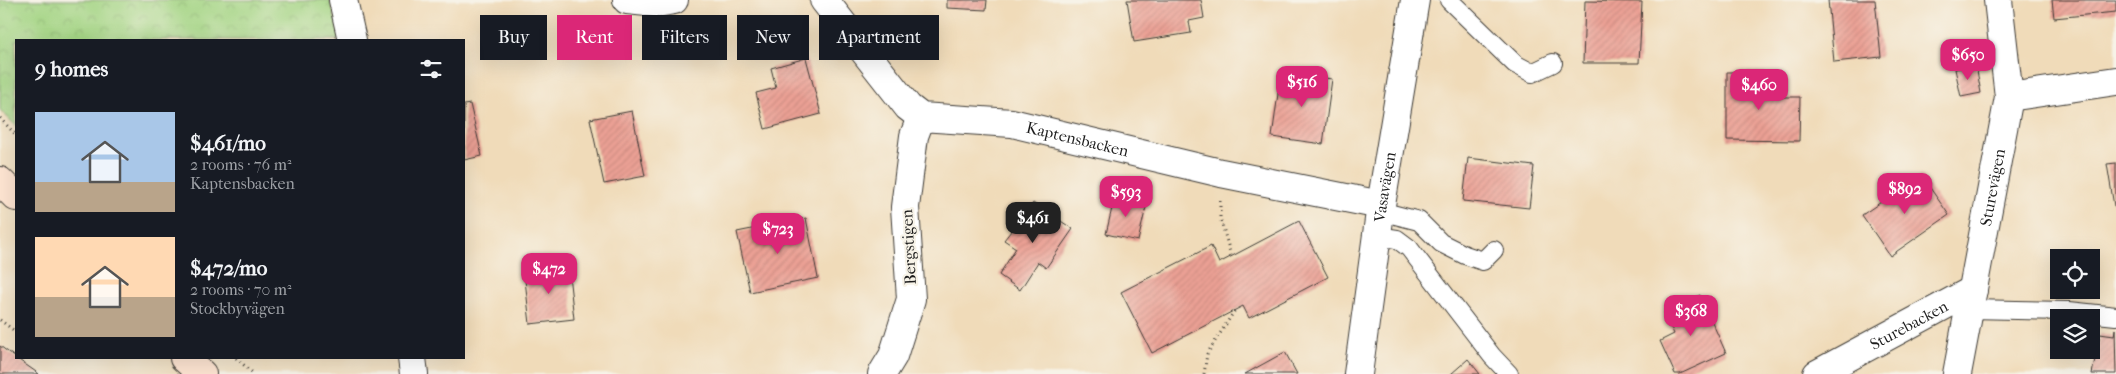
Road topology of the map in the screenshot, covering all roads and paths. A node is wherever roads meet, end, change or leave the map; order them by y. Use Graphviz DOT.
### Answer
graph roads {
  1 [pos="343,0"];
  2 [pos="628,0"];
  3 [pos="674,0"];
  4 [pos="824,0"];
  5 [pos="1415,0"];
  6 [pos="1449,0"];
  7 [pos="1998,0"];
  8 [pos="352,39"];
  9 [pos="1553,63"];
  10 [pos="2116,82"];
  11 [pos="2009,97"];
  12 [pos="921,117"];
  13 [pos="0,118"];
  14 [pos="15,134"];
  15 [pos="1221,173"];
  16 [pos="0,181"];
  17 [pos="15,196"];
  18 [pos="1380,217"];
  19 [pos="1494,250"];
  20 [pos="1231,256"];
  21 [pos="1971,300"];
  22 [pos="1235,310"];
  23 [pos="2116,316"];
  24 [pos="0,320"];
  25 [pos="15,331"];
  26 [pos="185,359"];
  27 [pos="237,359"];
  28 [pos="412,359"];
  29 [pos="202,374"];
  30 [pos="254,374"];
  31 [pos="414,374"];
  32 [pos="882,374"];
  33 [pos="1204,374"];
  34 [pos="1358,374"];
  35 [pos="1509,374"];
  36 [pos="1817,374"];
  37 [pos="1957,374"];
  1 -- 8 [label="street"];
  2 -- 3 [label="street"];
  4 -- 12 [label="street"];
  5 -- 18 [label="street, Vasavägen"];
  6 -- 9 [label="lane"];
  7 -- 11 [label="street, Sturevägen"];
  10 -- 11 [label="street"];
  11 -- 21 [label="street, Sturevägen"];
  12 -- 15 [label="street, Kaptensbacken"];
  12 -- 32 [label="street, Bergstigen"];
  13 -- 14 [label="path"];
  15 -- 18 [label="street, Kaptensbacken"];
  15 -- 20 [label="path"];
  16 -- 17 [label="street"];
  18 -- 19 [label="lane"];
  18 -- 34 [label="street, Vasavägen"];
  18 -- 35 [label="lane"];
  21 -- 23 [label="lane"];
  21 -- 36 [label="street, Sturebacken"];
  21 -- 37 [label="street, Sturevägen"];
  22 -- 33 [label="path"];
  24 -- 25 [label="path"];
  26 -- 29 [label="street"];
  27 -- 30 [label="path"];
  28 -- 31 [label="street"];
}
